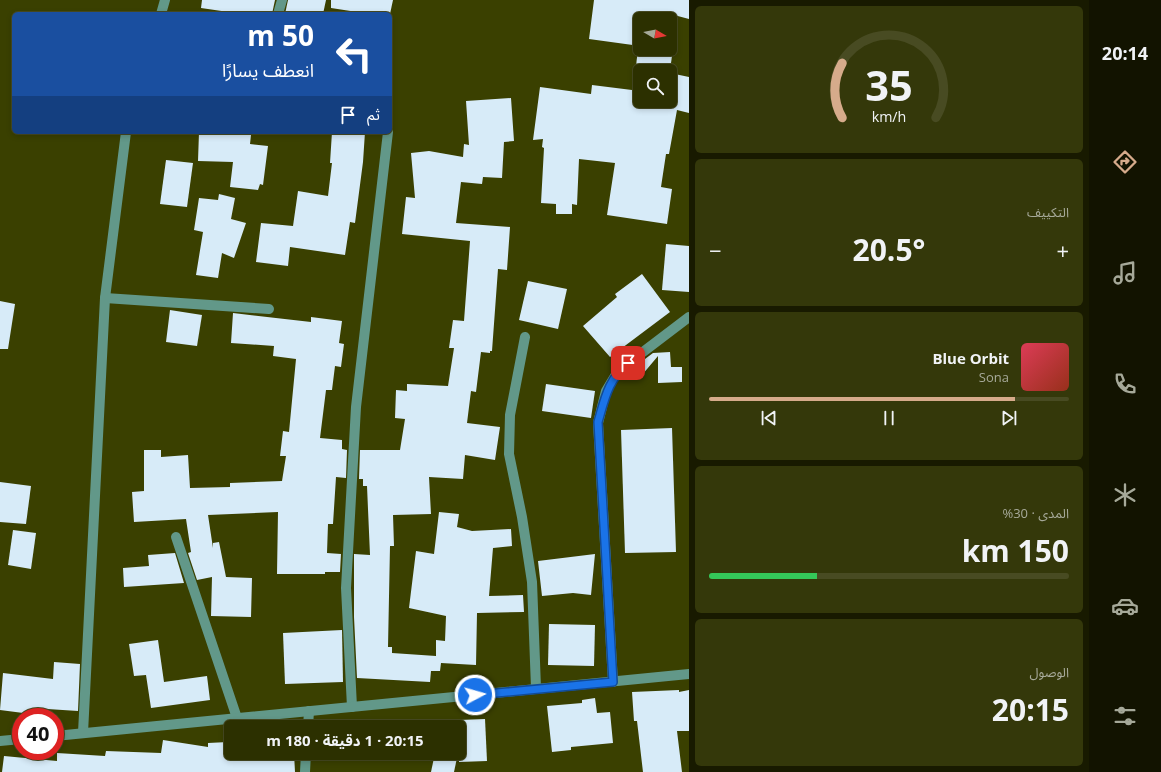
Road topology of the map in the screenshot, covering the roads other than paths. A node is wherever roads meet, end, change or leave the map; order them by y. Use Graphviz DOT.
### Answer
graph roads {
  1 [pos="165,0"];
  2 [pos="282,0"];
  3 [pos="162,12"];
  4 [pos="279,12"];
  5 [pos="126,134"];
  6 [pos="388,134"];
  7 [pos="105,298"];
  8 [pos="269,309"];
  9 [pos="689,317"];
  10 [pos="525,337"];
  11 [pos="176,537"];
  12 [pos="689,674"];
  13 [pos="613,682"];
  14 [pos="536,688"];
  15 [pos="352,707"];
  16 [pos="309,711"];
  17 [pos="237,718"];
  18 [pos="308,720"];
  19 [pos="83,733"];
  20 [pos="64,735"];
  21 [pos="12,740"];
  22 [pos="0,741"];
  23 [pos="306,760"];
  24 [pos="305,772"];
  1 -- 3 [label="street"];
  2 -- 4 [label="street"];
  5 -- 7 [label="street"];
  6 -- 15 [label="street"];
  7 -- 8 [label="street"];
  7 -- 19 [label="street"];
  9 -- 13 [label="street"];
  10 -- 14 [label="street"];
  11 -- 17 [label="street"];
  12 -- 13 [label="street"];
  13 -- 14 [label="street"];
  14 -- 15 [label="street"];
  15 -- 16 [label="street"];
  16 -- 17 [label="street"];
  16 -- 18 [label="street"];
  17 -- 19 [label="street"];
  19 -- 20 [label="street"];
  21 -- 22 [label="street"];
  23 -- 24 [label="street"];
}
